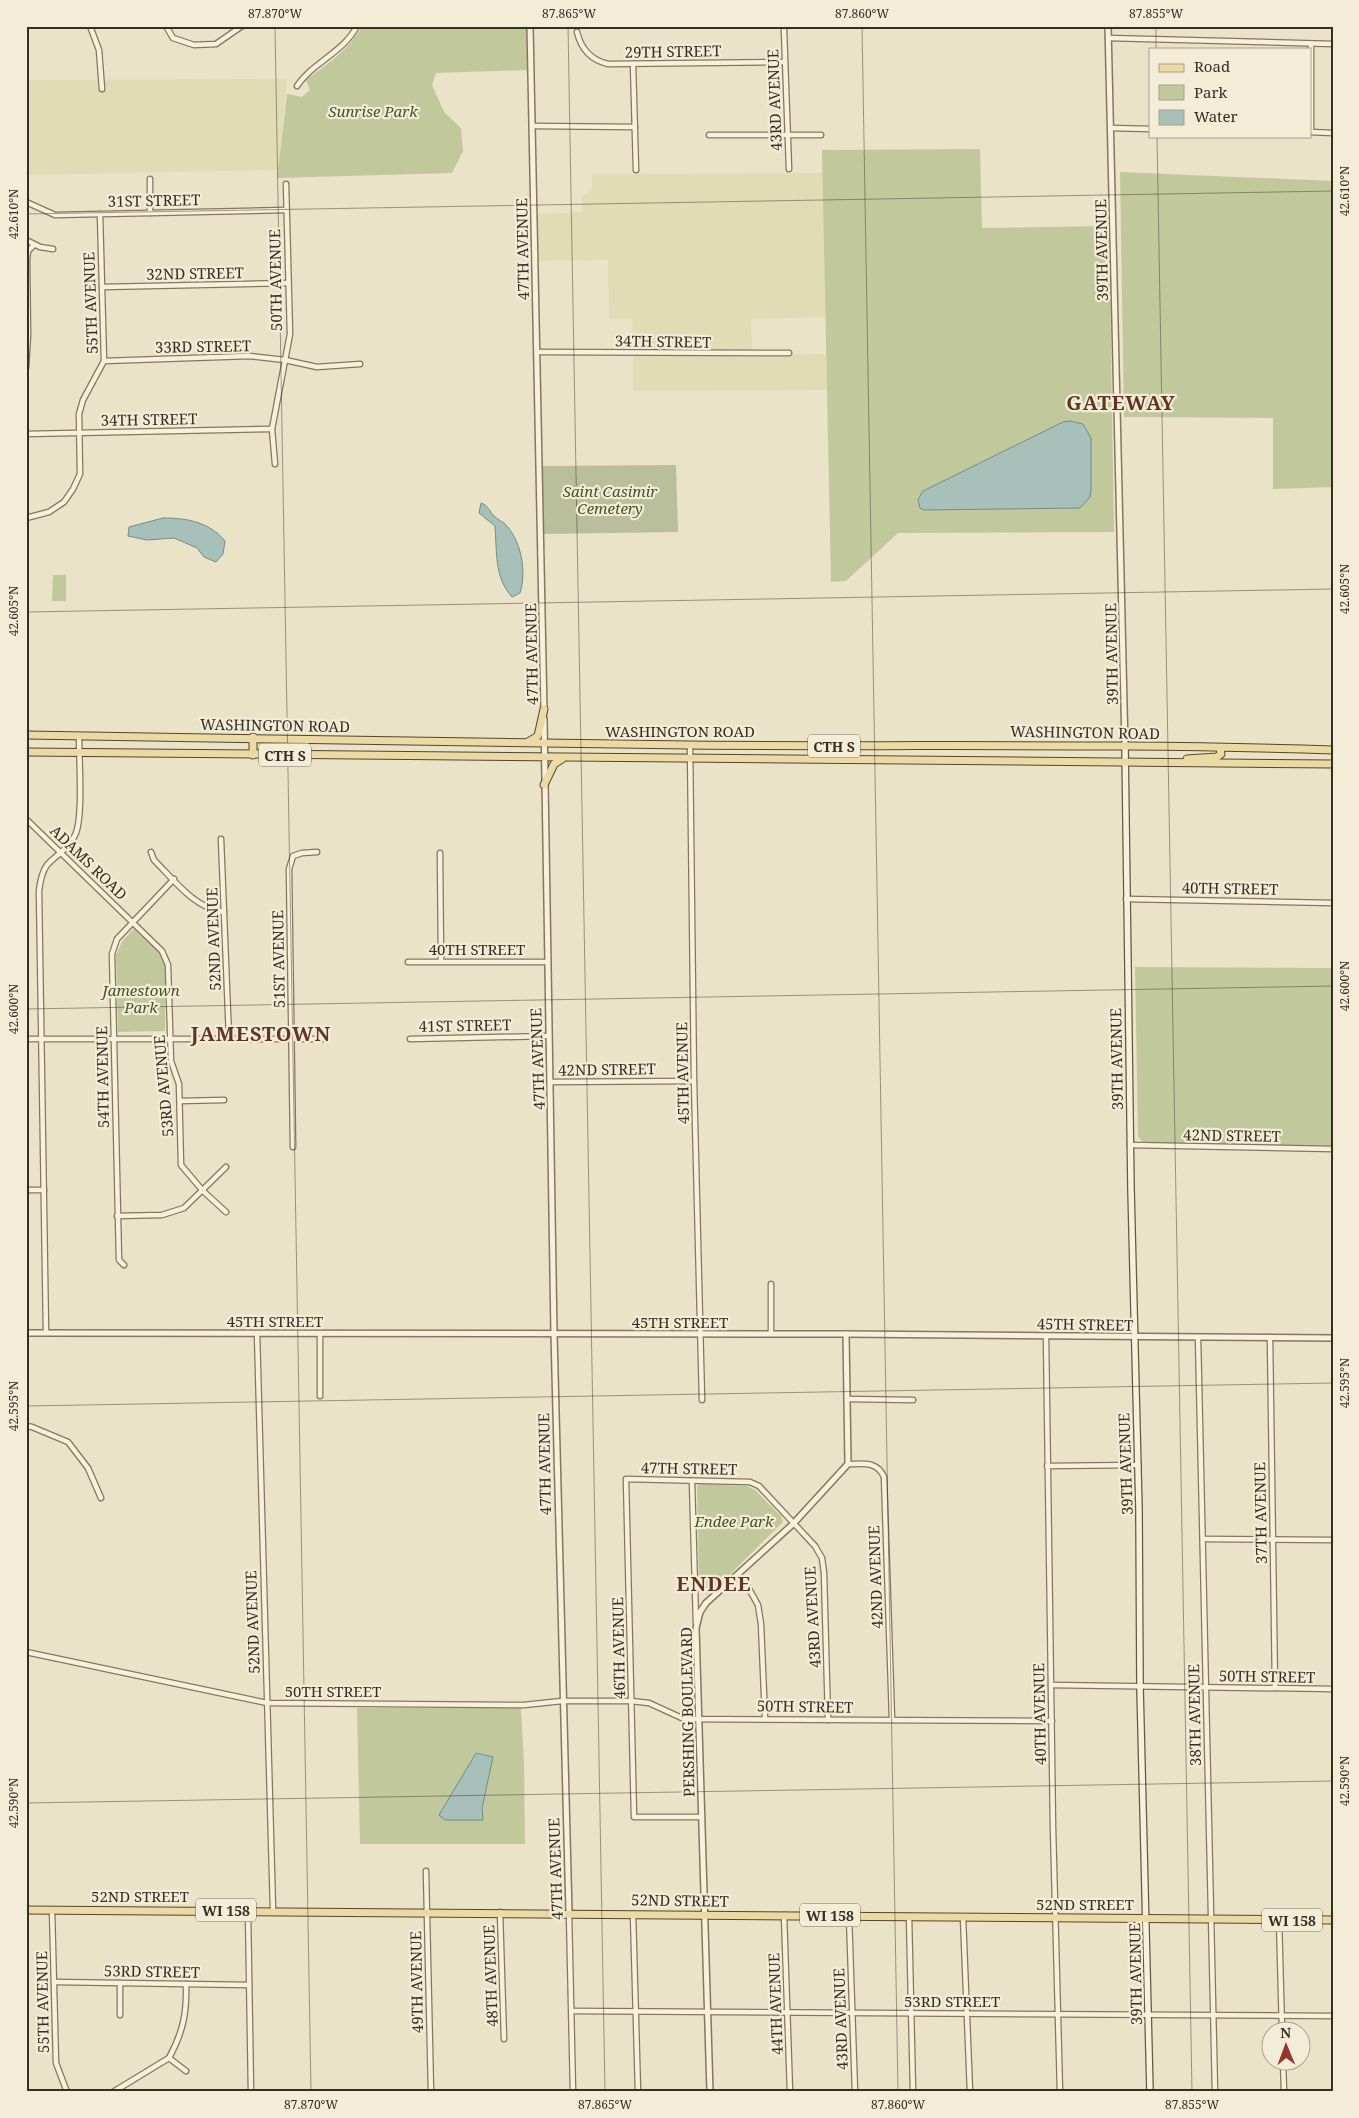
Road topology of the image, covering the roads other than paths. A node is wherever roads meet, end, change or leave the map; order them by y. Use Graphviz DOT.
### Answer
graph roads {
  1 [pos="90,26"];
  2 [pos="166,26"];
  3 [pos="242,26"];
  4 [pos="357,26"];
  5 [pos="530,26"];
  6 [pos="1108,26"];
  7 [pos="784,30"];
  8 [pos="577,32"];
  9 [pos="1108,38"];
  10 [pos="1311,44"];
  11 [pos="1333,44"];
  12 [pos="1311,48"];
  13 [pos="785,62"];
  14 [pos="633,64"];
  15 [pos="297,86"];
  16 [pos="102,89"];
  17 [pos="533,126"];
  18 [pos="635,127"];
  19 [pos="1111,128"];
  20 [pos="1149,128"];
  21 [pos="1312,132"];
  22 [pos="1333,133"];
  23 [pos="709,135"];
  24 [pos="821,135"];
  25 [pos="787,136"];
  26 [pos="789,169"];
  27 [pos="636,170"];
  28 [pos="150,179"];
  29 [pos="286,184"];
  30 [pos="26,202"];
  31 [pos="285,210"];
  32 [pos="150,213"];
  33 [pos="100,214"];
  34 [pos="26,240"];
  35 [pos="34,245"];
  36 [pos="53,249"];
  37 [pos="288,283"];
  38 [pos="102,287"];
  39 [pos="537,352"];
  40 [pos="789,354"];
  41 [pos="285,360"];
  42 [pos="104,361"];
  43 [pos="360,364"];
  44 [pos="26,367"];
  45 [pos="272,429"];
  46 [pos="80,433"];
  47 [pos="26,434"];
  48 [pos="275,464"];
  49 [pos="26,518"];
  50 [pos="544,709"];
  51 [pos="26,735"];
  52 [pos="79,736"];
  53 [pos="253,737"];
  54 [pos="524,743"];
  55 [pos="544,744"];
  56 [pos="690,745"];
  57 [pos="1125,746"];
  58 [pos="1220,748"];
  59 [pos="1333,750"];
  60 [pos="26,752"];
  61 [pos="79,753"];
  62 [pos="253,754"];
  63 [pos="544,758"];
  64 [pos="564,758"];
  65 [pos="691,760"];
  66 [pos="1125,761"];
  67 [pos="1180,762"];
  68 [pos="1333,764"];
  69 [pos="544,784"];
  70 [pos="26,819"];
  71 [pos="221,838"];
  72 [pos="61,852"];
  73 [pos="152,852"];
  74 [pos="317,852"];
  75 [pos="440,853"];
  76 [pos="174,879"];
  77 [pos="1126,899"];
  78 [pos="1333,903"];
  79 [pos="224,912"];
  80 [pos="134,923"];
  81 [pos="441,961"];
  82 [pos="408,962"];
  83 [pos="546,962"];
  84 [pos="549,1036"];
  85 [pos="170,1038"];
  86 [pos="229,1038"];
  87 [pos="26,1039"];
  88 [pos="42,1039"];
  89 [pos="113,1039"];
  90 [pos="291,1039"];
  91 [pos="322,1039"];
  92 [pos="410,1039"];
  93 [pos="694,1081"];
  94 [pos="551,1082"];
  95 [pos="224,1100"];
  96 [pos="180,1101"];
  97 [pos="1130,1146"];
  98 [pos="293,1147"];
  99 [pos="1333,1149"];
  100 [pos="226,1167"];
  101 [pos="26,1190"];
  102 [pos="44,1190"];
  103 [pos="203,1191"];
  104 [pos="226,1212"];
  105 [pos="117,1216"];
  106 [pos="124,1265"];
  107 [pos="771,1284"];
  108 [pos="26,1333"];
  109 [pos="46,1333"];
  110 [pos="257,1333"];
  111 [pos="320,1334"];
  112 [pos="554,1334"];
  113 [pos="702,1334"];
  114 [pos="771,1334"];
  115 [pos="846,1334"];
  116 [pos="1046,1336"];
  117 [pos="1134,1337"];
  118 [pos="1198,1337"];
  119 [pos="1270,1337"];
  120 [pos="1333,1338"];
  121 [pos="320,1396"];
  122 [pos="847,1399"];
  123 [pos="702,1400"];
  124 [pos="913,1400"];
  125 [pos="26,1426"];
  126 [pos="848,1464"];
  127 [pos="1138,1465"];
  128 [pos="1047,1466"];
  129 [pos="626,1479"];
  130 [pos="692,1482"];
  131 [pos="101,1498"];
  132 [pos="793,1524"];
  133 [pos="1203,1539"];
  134 [pos="1273,1540"];
  135 [pos="1333,1540"];
  136 [pos="736,1576"];
  137 [pos="696,1628"];
  138 [pos="26,1652"];
  139 [pos="1050,1685"];
  140 [pos="1140,1687"];
  141 [pos="1206,1687"];
  142 [pos="1275,1688"];
  143 [pos="1333,1689"];
  144 [pos="562,1701"];
  145 [pos="631,1701"];
  146 [pos="267,1703"];
  147 [pos="765,1718"];
  148 [pos="699,1719"];
  149 [pos="892,1719"];
  150 [pos="828,1720"];
  151 [pos="1052,1722"];
  152 [pos="702,1818"];
  153 [pos="426,1871"];
  154 [pos="26,1910"];
  155 [pos="52,1910"];
  156 [pos="248,1910"];
  157 [pos="273,1910"];
  158 [pos="427,1912"];
  159 [pos="500,1912"];
  160 [pos="569,1913"];
  161 [pos="634,1914"];
  162 [pos="704,1914"];
  163 [pos="784,1915"];
  164 [pos="849,1916"];
  165 [pos="909,1916"];
  166 [pos="963,1917"];
  167 [pos="1055,1918"];
  168 [pos="1147,1918"];
  169 [pos="1212,1918"];
  170 [pos="1279,1919"];
  171 [pos="1333,1920"];
  172 [pos="55,1982"];
  173 [pos="120,1983"];
  174 [pos="186,1984"];
  175 [pos="249,1985"];
  176 [pos="572,2011"];
  177 [pos="635,2012"];
  178 [pos="707,2012"];
  179 [pos="788,2012"];
  180 [pos="852,2013"];
  181 [pos="910,2014"];
  182 [pos="968,2014"];
  183 [pos="1058,2014"];
  184 [pos="120,2015"];
  185 [pos="1148,2015"];
  186 [pos="1213,2016"];
  187 [pos="1282,2016"];
  188 [pos="1333,2016"];
  189 [pos="1282,2020"];
  190 [pos="504,2038"];
  191 [pos="169,2058"];
  192 [pos="1283,2070"];
  193 [pos="186,2071"];
  194 [pos="68,2092"];
  195 [pos="113,2092"];
  196 [pos="252,2092"];
  197 [pos="431,2092"];
  198 [pos="573,2092"];
  199 [pos="638,2092"];
  200 [pos="710,2092"];
  201 [pos="790,2092"];
  202 [pos="855,2092"];
  203 [pos="912,2092"];
  204 [pos="970,2092"];
  205 [pos="1060,2092"];
  206 [pos="1150,2092"];
  207 [pos="1215,2092"];
  208 [pos="1284,2092"];
  1 -- 16 [label="street"];
  2 -- 3 [label="street"];
  4 -- 15 [label="street"];
  5 -- 17 [label="street, 47TH AVENUE"];
  6 -- 9 [label="street, 39TH AVENUE"];
  7 -- 13 [label="street, 43RD AVENUE"];
  8 -- 14 [label="street, 29TH STREET"];
  9 -- 10 [label="street"];
  9 -- 19 [label="street, 39TH AVENUE"];
  10 -- 11 [label="street"];
  10 -- 12 [label="street"];
  13 -- 14 [label="street, 29TH STREET"];
  13 -- 25 [label="street, 43RD AVENUE"];
  14 -- 18 [label="street"];
  17 -- 18 [label="street"];
  17 -- 39 [label="street, 47TH AVENUE"];
  18 -- 27 [label="street"];
  19 -- 20 [label="street"];
  19 -- 57 [label="street, 39TH AVENUE"];
  21 -- 22 [label="street"];
  23 -- 25 [label="street"];
  24 -- 25 [label="street"];
  25 -- 26 [label="street, 43RD AVENUE"];
  28 -- 32 [label="street"];
  29 -- 31 [label="street, 50TH AVENUE"];
  30 -- 33 [label="street, 31ST STREET"];
  31 -- 32 [label="street, 31ST STREET"];
  31 -- 37 [label="street, 50TH AVENUE"];
  32 -- 33 [label="street, 31ST STREET"];
  33 -- 38 [label="street, 55TH AVENUE"];
  34 -- 35 [label="street"];
  35 -- 36 [label="street"];
  35 -- 44 [label="street"];
  37 -- 38 [label="street, 32ND STREET"];
  37 -- 41 [label="street, 50TH AVENUE"];
  38 -- 42 [label="street, 55TH AVENUE"];
  39 -- 40 [label="street, 34TH STREET"];
  39 -- 50 [label="street, 47TH AVENUE"];
  41 -- 42 [label="street, 33RD STREET"];
  41 -- 43 [label="street, 33RD STREET"];
  41 -- 45 [label="street, 50TH AVENUE"];
  42 -- 46 [label="street, 55TH AVENUE"];
  45 -- 46 [label="street, 34TH STREET"];
  45 -- 48 [label="street, 50TH AVENUE"];
  46 -- 47 [label="street, 34TH STREET"];
  46 -- 49 [label="street, 55TH AVENUE"];
  50 -- 54 [label="main road"];
  50 -- 55 [label="street, 47TH AVENUE"];
  51 -- 52 [label="main road, WASHINGTON ROAD / CTH S"];
  52 -- 53 [label="main road, WASHINGTON ROAD / CTH S"];
  52 -- 61 [label="street"];
  53 -- 54 [label="main road, WASHINGTON ROAD / CTH S"];
  53 -- 62 [label="main road"];
  54 -- 55 [label="main road, WASHINGTON ROAD / CTH S"];
  55 -- 56 [label="main road, WASHINGTON ROAD / CTH S"];
  55 -- 63 [label="street, 47TH AVENUE"];
  56 -- 57 [label="main road, WASHINGTON ROAD / CTH S"];
  56 -- 65 [label="street, 45TH AVENUE"];
  57 -- 58 [label="main road, WASHINGTON ROAD"];
  57 -- 66 [label="main road, 39TH AVENUE"];
  58 -- 59 [label="main road, WASHINGTON ROAD"];
  58 -- 67 [label="main road"];
  60 -- 61 [label="main road, WASHINGTON ROAD / CTH S"];
  61 -- 62 [label="main road, WASHINGTON ROAD / CTH S"];
  61 -- 72 [label="street"];
  62 -- 63 [label="main road, WASHINGTON ROAD / CTH S"];
  63 -- 64 [label="main road, WASHINGTON ROAD / CTH S"];
  63 -- 69 [label="street, 47TH AVENUE"];
  64 -- 65 [label="main road, WASHINGTON ROAD / CTH S"];
  64 -- 69 [label="main road"];
  65 -- 66 [label="main road, WASHINGTON ROAD / CTH S"];
  65 -- 93 [label="street, 45TH AVENUE"];
  66 -- 67 [label="main road, WASHINGTON ROAD"];
  66 -- 77 [label="main road, 39TH AVENUE"];
  67 -- 68 [label="main road, WASHINGTON ROAD"];
  69 -- 83 [label="street, 47TH AVENUE"];
  70 -- 72 [label="street, ADAMS ROAD"];
  71 -- 79 [label="street, 52ND AVENUE"];
  72 -- 80 [label="street, ADAMS ROAD"];
  72 -- 88 [label="street"];
  73 -- 76 [label="street"];
  74 -- 90 [label="street, 51ST AVENUE"];
  75 -- 81 [label="street"];
  76 -- 79 [label="street"];
  76 -- 80 [label="street, 54TH AVENUE"];
  77 -- 78 [label="street, 40TH STREET"];
  77 -- 97 [label="main road, 39TH AVENUE"];
  79 -- 86 [label="street, 52ND AVENUE"];
  80 -- 85 [label="street, 53RD AVENUE"];
  80 -- 89 [label="street, 54TH AVENUE"];
  81 -- 82 [label="street, 40TH STREET"];
  81 -- 83 [label="street, 40TH STREET"];
  83 -- 84 [label="street, 47TH AVENUE"];
  84 -- 92 [label="street, 41ST STREET"];
  84 -- 94 [label="street, 47TH AVENUE"];
  85 -- 86 [label="street"];
  85 -- 89 [label="street"];
  85 -- 96 [label="street, 53RD AVENUE"];
  86 -- 90 [label="street"];
  87 -- 88 [label="street"];
  88 -- 89 [label="street"];
  88 -- 102 [label="street"];
  89 -- 105 [label="street, 54TH AVENUE"];
  90 -- 91 [label="street"];
  90 -- 98 [label="street, 51ST AVENUE"];
  93 -- 94 [label="street, 42ND STREET"];
  93 -- 113 [label="street, 45TH AVENUE"];
  94 -- 112 [label="street, 47TH AVENUE"];
  95 -- 96 [label="street"];
  96 -- 103 [label="street, 53RD AVENUE"];
  97 -- 99 [label="street, 42ND STREET"];
  97 -- 117 [label="main road, 39TH AVENUE"];
  100 -- 103 [label="street"];
  101 -- 102 [label="street"];
  102 -- 109 [label="street"];
  103 -- 104 [label="street, 53RD AVENUE"];
  103 -- 105 [label="street"];
  105 -- 106 [label="street, 54TH AVENUE"];
  107 -- 114 [label="street"];
  108 -- 109 [label="street, 45TH STREET"];
  109 -- 110 [label="street, 45TH STREET"];
  110 -- 111 [label="street, 45TH STREET"];
  110 -- 146 [label="street, 52ND AVENUE"];
  111 -- 112 [label="street, 45TH STREET"];
  111 -- 121 [label="street"];
  112 -- 113 [label="street, 45TH STREET"];
  112 -- 144 [label="street, 47TH AVENUE"];
  113 -- 114 [label="street, 45TH STREET"];
  113 -- 123 [label="street, 45TH AVENUE"];
  114 -- 115 [label="street, 45TH STREET"];
  115 -- 116 [label="street, 45TH STREET"];
  115 -- 122 [label="street"];
  116 -- 117 [label="street, 45TH STREET"];
  116 -- 128 [label="street, 40TH AVENUE"];
  117 -- 118 [label="street, 45TH STREET"];
  117 -- 127 [label="main road, 39TH AVENUE"];
  118 -- 119 [label="street, 45TH STREET"];
  118 -- 133 [label="street, 38TH AVENUE"];
  119 -- 120 [label="street, 45TH STREET"];
  119 -- 134 [label="street, 37TH AVENUE"];
  122 -- 124 [label="street"];
  122 -- 126 [label="street"];
  125 -- 131 [label="street"];
  126 -- 132 [label="street, PERSHING BOULEVARD"];
  126 -- 149 [label="street, 42ND AVENUE"];
  127 -- 128 [label="street"];
  127 -- 140 [label="main road, 39TH AVENUE"];
  128 -- 139 [label="street, 40TH AVENUE"];
  129 -- 130 [label="street, 47TH STREET"];
  129 -- 145 [label="street, 46TH AVENUE"];
  130 -- 132 [label="street, 47TH STREET"];
  130 -- 137 [label="street"];
  132 -- 136 [label="street, PERSHING BOULEVARD"];
  132 -- 150 [label="street, 43RD AVENUE"];
  133 -- 134 [label="street"];
  133 -- 141 [label="street, 38TH AVENUE"];
  134 -- 135 [label="street"];
  134 -- 142 [label="street, 37TH AVENUE"];
  136 -- 137 [label="street, PERSHING BOULEVARD"];
  136 -- 147 [label="street"];
  137 -- 148 [label="street, PERSHING BOULEVARD"];
  138 -- 146 [label="street, 50TH STREET"];
  139 -- 140 [label="street, 50TH STREET"];
  139 -- 151 [label="street, 40TH AVENUE"];
  140 -- 141 [label="street, 50TH STREET"];
  140 -- 168 [label="main road, 39TH AVENUE"];
  141 -- 142 [label="street, 50TH STREET"];
  141 -- 169 [label="street, 38TH AVENUE"];
  142 -- 143 [label="street, 50TH STREET"];
  144 -- 145 [label="street, 50TH STREET"];
  144 -- 146 [label="street, 50TH STREET"];
  144 -- 160 [label="street, 47TH AVENUE"];
  145 -- 148 [label="street, 50TH STREET"];
  145 -- 152 [label="street, 46TH AVENUE"];
  146 -- 157 [label="street, 52ND AVENUE"];
  147 -- 148 [label="street, 50TH STREET"];
  147 -- 150 [label="street, 50TH STREET"];
  148 -- 152 [label="street, PERSHING BOULEVARD"];
  149 -- 150 [label="street, 50TH STREET"];
  149 -- 151 [label="street, 50TH STREET"];
  151 -- 167 [label="street, 40TH AVENUE"];
  152 -- 162 [label="street, PERSHING BOULEVARD"];
  153 -- 158 [label="street, 49TH AVENUE"];
  154 -- 155 [label="main road, 52ND STREET / WI 158"];
  155 -- 156 [label="main road, 52ND STREET / WI 158"];
  155 -- 172 [label="street, 55TH AVENUE"];
  156 -- 157 [label="main road, 52ND STREET / WI 158"];
  156 -- 175 [label="street"];
  157 -- 158 [label="main road, 52ND STREET / WI 158"];
  158 -- 159 [label="main road, 52ND STREET / WI 158"];
  158 -- 197 [label="street, 49TH AVENUE"];
  159 -- 160 [label="main road, 52ND STREET / WI 158"];
  159 -- 190 [label="street, 48TH AVENUE"];
  160 -- 161 [label="main road, 52ND STREET / WI 158"];
  160 -- 176 [label="street, 47TH AVENUE"];
  161 -- 162 [label="main road, 52ND STREET / WI 158"];
  161 -- 177 [label="street"];
  162 -- 163 [label="main road, 52ND STREET / WI 158"];
  162 -- 178 [label="street, PERSHING BOULEVARD"];
  163 -- 164 [label="main road, 52ND STREET / WI 158"];
  163 -- 179 [label="street, 44TH AVENUE"];
  164 -- 165 [label="main road, 52ND STREET / WI 158"];
  164 -- 180 [label="street, 43RD AVENUE"];
  165 -- 166 [label="main road, 52ND STREET / WI 158"];
  165 -- 181 [label="street"];
  166 -- 167 [label="main road, 52ND STREET / WI 158"];
  166 -- 182 [label="street"];
  167 -- 168 [label="main road, 52ND STREET / WI 158"];
  167 -- 183 [label="street, 40TH AVENUE"];
  168 -- 169 [label="main road, 52ND STREET / WI 158"];
  168 -- 185 [label="main road, 39TH AVENUE"];
  169 -- 170 [label="main road, 52ND STREET / WI 158"];
  169 -- 186 [label="street, 38TH AVENUE"];
  170 -- 171 [label="main road, 52ND STREET / WI 158"];
  170 -- 187 [label="street"];
  172 -- 173 [label="street, 53RD STREET"];
  172 -- 194 [label="street, 55TH AVENUE"];
  173 -- 174 [label="street, 53RD STREET"];
  173 -- 184 [label="street"];
  174 -- 175 [label="street, 53RD STREET"];
  174 -- 191 [label="street"];
  175 -- 196 [label="street"];
  176 -- 177 [label="street, 53RD STREET"];
  176 -- 198 [label="street, 47TH AVENUE"];
  177 -- 178 [label="street, 53RD STREET"];
  177 -- 199 [label="street"];
  178 -- 179 [label="street, 53RD STREET"];
  178 -- 200 [label="street, PERSHING BOULEVARD"];
  179 -- 180 [label="street, 53RD STREET"];
  179 -- 201 [label="street, 44TH AVENUE"];
  180 -- 181 [label="street, 53RD STREET"];
  180 -- 202 [label="street, 43RD AVENUE"];
  181 -- 182 [label="street, 53RD STREET"];
  181 -- 203 [label="street"];
  182 -- 183 [label="street, 53RD STREET"];
  182 -- 204 [label="street"];
  183 -- 185 [label="street, 53RD STREET"];
  183 -- 205 [label="street, 40TH AVENUE"];
  185 -- 186 [label="street, 53RD STREET"];
  185 -- 206 [label="main road, 39TH AVENUE"];
  186 -- 187 [label="street, 53RD STREET"];
  186 -- 207 [label="street, 38TH AVENUE"];
  187 -- 188 [label="street, 53RD STREET"];
  187 -- 189 [label="street"];
  191 -- 193 [label="street"];
  191 -- 195 [label="street"];
  192 -- 208 [label="street"];
}
